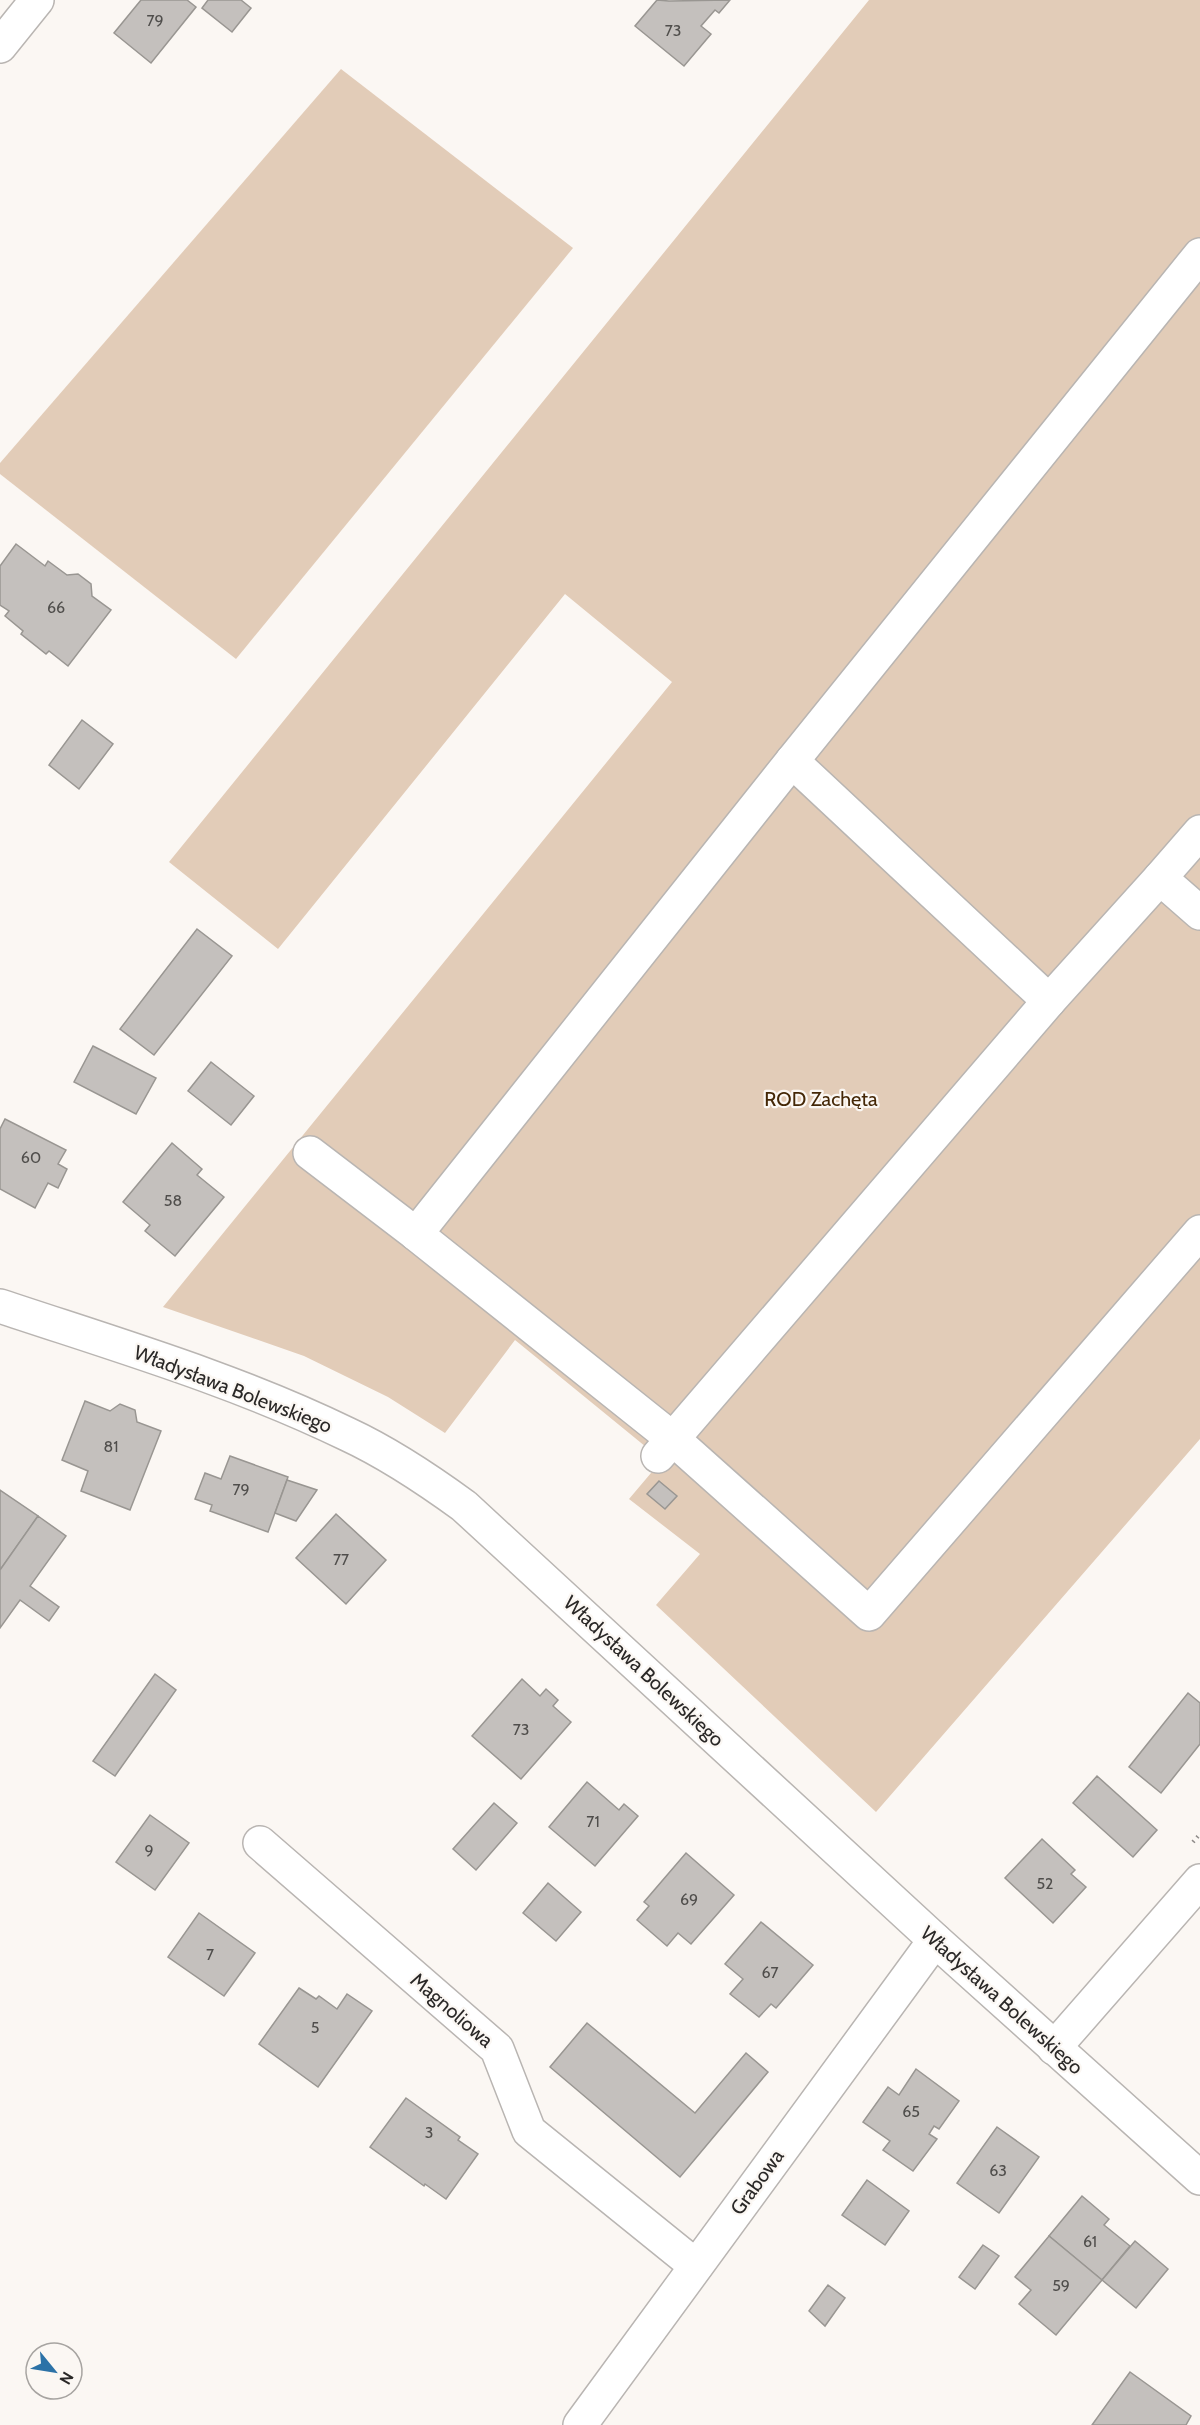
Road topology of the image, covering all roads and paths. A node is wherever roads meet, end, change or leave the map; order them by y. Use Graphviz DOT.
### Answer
graph roads {
  1 [pos="37,0"];
  2 [pos="0,46"];
  3 [pos="1200,255"];
  4 [pos="792,761"];
  5 [pos="1200,832"];
  6 [pos="1161,878"];
  7 [pos="1200,913"];
  8 [pos="1049,1001"];
  9 [pos="310,1153"];
  10 [pos="1200,1232"];
  11 [pos="416,1234"];
  12 [pos="0,1306"];
  13 [pos="665,1448"];
  14 [pos="260,1843"];
  15 [pos="1200,1881"];
  16 [pos="935,1940"];
  17 [pos="1054,2048"];
  18 [pos="1200,2178"];
  19 [pos="696,2266"];
  20 [pos="580,2425"];
  1 -- 2 [label="street"];
  3 -- 4 [label="street"];
  4 -- 8 [label="street"];
  4 -- 11 [label="street"];
  5 -- 6 [label="street"];
  6 -- 7 [label="street"];
  6 -- 8 [label="street"];
  8 -- 13 [label="street"];
  9 -- 11 [label="street"];
  10 -- 13 [label="street"];
  11 -- 13 [label="street"];
  12 -- 16 [label="street, Władysława Bolewskiego"];
  14 -- 19 [label="street, Magnoliowa"];
  15 -- 17 [label="street"];
  16 -- 17 [label="street, Władysława Bolewskiego"];
  16 -- 19 [label="street, Grabowa"];
  17 -- 18 [label="street, Władysława Bolewskiego"];
  19 -- 20 [label="street, Grabowa"];
}
